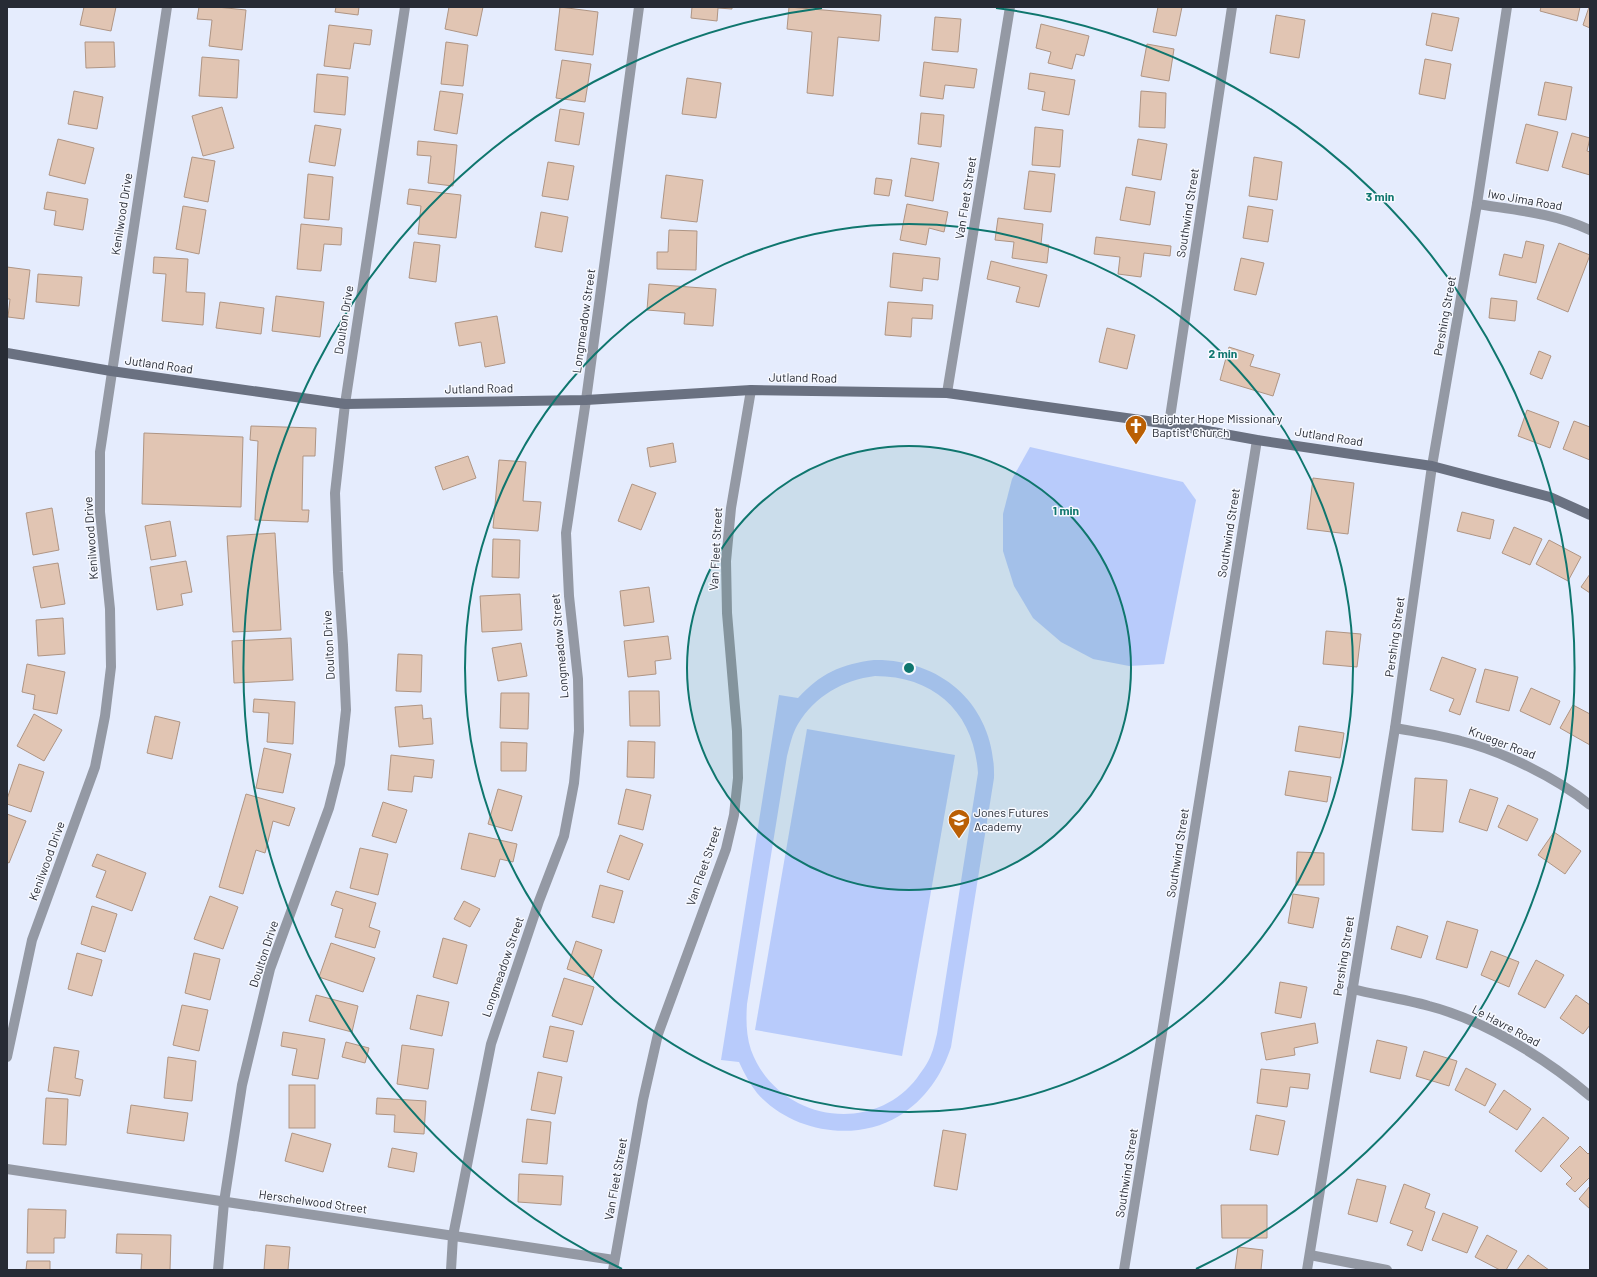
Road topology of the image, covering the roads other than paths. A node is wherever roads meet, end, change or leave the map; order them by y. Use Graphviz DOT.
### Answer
graph roads {
  1 [pos="168,7"];
  2 [pos="405,7"];
  3 [pos="639,7"];
  4 [pos="1010,7"];
  5 [pos="1232,7"];
  6 [pos="1507,7"];
  7 [pos="1477,204"];
  8 [pos="1590,230"];
  9 [pos="7,353"];
  10 [pos="111,371"];
  11 [pos="751,390"];
  12 [pos="947,393"];
  13 [pos="586,400"];
  14 [pos="345,404"];
  15 [pos="1168,424"];
  16 [pos="1257,440"];
  17 [pos="1432,466"];
  18 [pos="1590,514"];
  19 [pos="1395,728"];
  20 [pos="1590,804"];
  21 [pos="1352,989"];
  22 [pos="7,1057"];
  23 [pos="1590,1096"];
  24 [pos="7,1169"];
  25 [pos="224,1202"];
  26 [pos="453,1236"];
  27 [pos="1310,1254"];
  28 [pos="614,1265"];
  29 [pos="218,1270"];
  30 [pos="451,1270"];
  31 [pos="1124,1270"];
  32 [pos="1307,1270"];
  33 [pos="1387,1270"];
  1 -- 10 [label="street, Kenilwood Drive"];
  2 -- 14 [label="street, Doulton Drive"];
  3 -- 13 [label="street, Longmeadow Street"];
  4 -- 12 [label="street, Van Fleet Street"];
  5 -- 15 [label="street, Southwind Street"];
  6 -- 7 [label="street, Pershing Street"];
  7 -- 8 [label="street, Iwo Jima Road"];
  7 -- 17 [label="street, Pershing Street"];
  9 -- 10 [label="street, Jutland Road"];
  10 -- 14 [label="street, Jutland Road"];
  10 -- 22 [label="street, Kenilwood Drive"];
  11 -- 12 [label="street, Jutland Road"];
  11 -- 13 [label="street, Jutland Road"];
  11 -- 28 [label="street, Van Fleet Street"];
  12 -- 15 [label="street, Jutland Road"];
  13 -- 14 [label="street, Jutland Road"];
  13 -- 26 [label="street, Longmeadow Street"];
  14 -- 25 [label="street, Doulton Drive"];
  15 -- 16 [label="street, Jutland Road"];
  16 -- 17 [label="street, Jutland Road"];
  16 -- 31 [label="street, Southwind Street"];
  17 -- 18 [label="street, Jutland Road"];
  17 -- 19 [label="street, Pershing Street"];
  19 -- 20 [label="street, Krueger Road"];
  19 -- 21 [label="street, Pershing Street"];
  21 -- 23 [label="street, Le Havre Road"];
  21 -- 27 [label="street, Pershing Street"];
  24 -- 25 [label="street, Herschelwood Street"];
  25 -- 26 [label="street, Herschelwood Street"];
  25 -- 29 [label="street, Doulton Drive"];
  26 -- 28 [label="street, Herschelwood Street"];
  26 -- 30 [label="street, Longmeadow Street"];
  27 -- 32 [label="street, Pershing Street"];
  27 -- 33 [label="street"];
}
